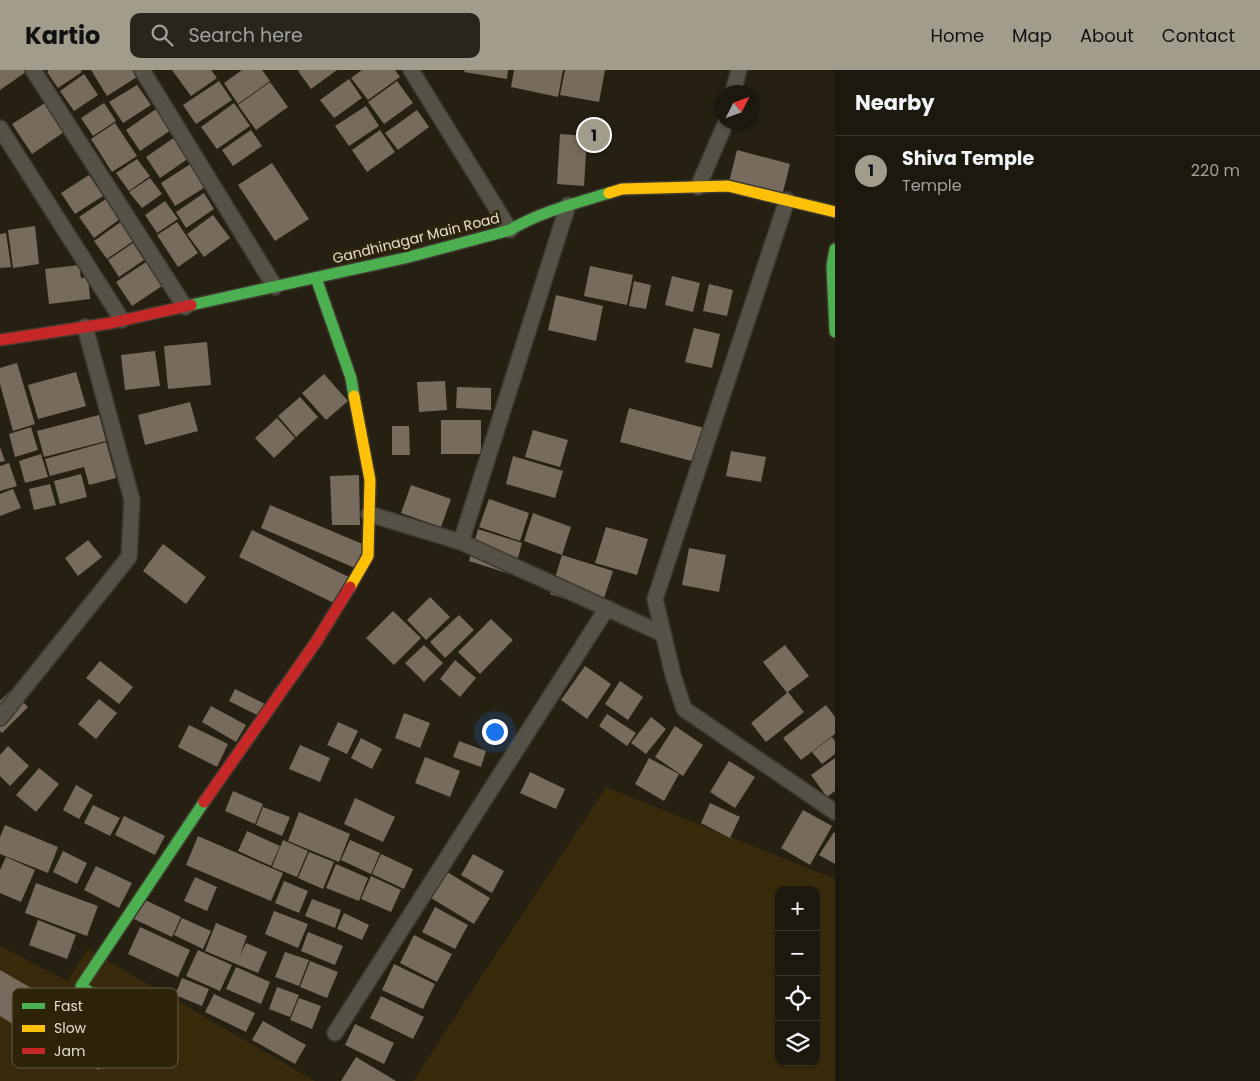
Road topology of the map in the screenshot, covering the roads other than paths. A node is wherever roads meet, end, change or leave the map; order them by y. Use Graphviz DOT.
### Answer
graph roads {
  1 [pos="33,70"];
  2 [pos="142,70"];
  3 [pos="411,70"];
  4 [pos="739,70"];
  5 [pos="736,85"];
  6 [pos="0,128"];
  7 [pos="724,130"];
  8 [pos="698,187"];
  9 [pos="787,200"];
  10 [pos="568,206"];
  11 [pos="835,212"];
  12 [pos="510,230"];
  13 [pos="835,249"];
  14 [pos="316,278"];
  15 [pos="275,287"];
  16 [pos="185,306"];
  17 [pos="122,320"];
  18 [pos="85,327"];
  19 [pos="835,332"];
  20 [pos="0,340"];
  21 [pos="369,514"];
  22 [pos="461,542"];
  23 [pos="607,608"];
  24 [pos="663,634"];
  25 [pos="0,718"];
  26 [pos="835,812"];
  27 [pos="84,988"];
  28 [pos="335,1033"];
  1 -- 16 [label="street"];
  2 -- 15 [label="street"];
  3 -- 12 [label="street"];
  4 -- 5 [label="street"];
  6 -- 17 [label="street"];
  7 -- 8 [label="street"];
  8 -- 9 [label="street, Gandhinagar Main Road"];
  8 -- 10 [label="street, Gandhinagar Main Road"];
  9 -- 11 [label="street, Gandhinagar Main Road"];
  9 -- 24 [label="street"];
  10 -- 12 [label="street, Gandhinagar Main Road"];
  10 -- 22 [label="street"];
  12 -- 14 [label="street, Gandhinagar Main Road"];
  13 -- 19 [label="street"];
  14 -- 15 [label="street, Gandhinagar Main Road"];
  14 -- 21 [label="street"];
  15 -- 16 [label="street, Gandhinagar Main Road"];
  16 -- 17 [label="street, Gandhinagar Main Road"];
  17 -- 18 [label="street, Gandhinagar Main Road"];
  18 -- 20 [label="street, Gandhinagar Main Road"];
  18 -- 25 [label="street"];
  21 -- 22 [label="street"];
  21 -- 27 [label="street"];
  22 -- 23 [label="street"];
  23 -- 24 [label="street"];
  23 -- 28 [label="street"];
  24 -- 26 [label="street"];
}
